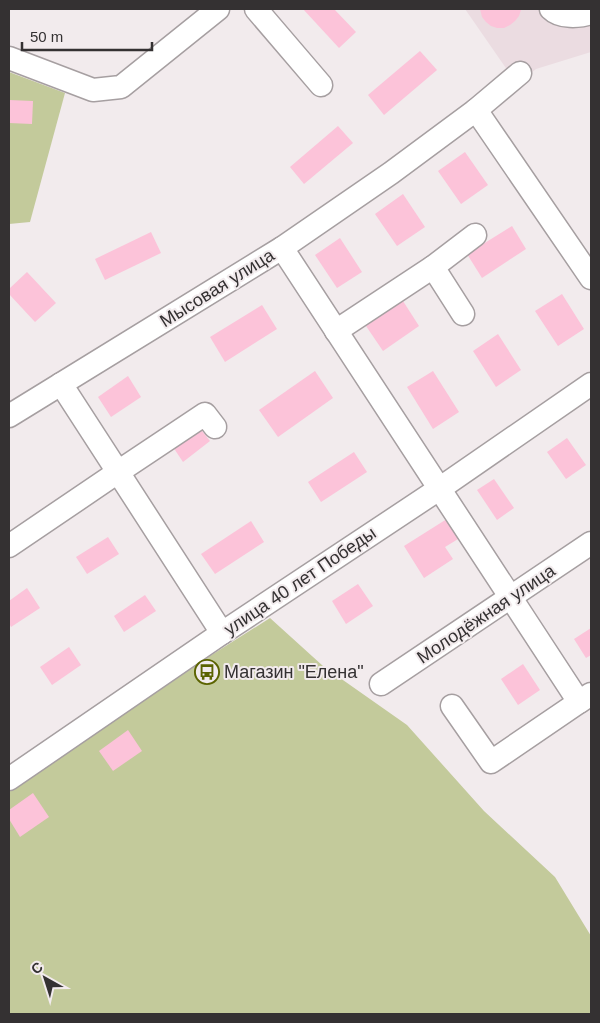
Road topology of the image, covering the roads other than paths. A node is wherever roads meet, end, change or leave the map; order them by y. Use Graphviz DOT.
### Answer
graph roads {
  1 [pos="218,9"];
  2 [pos="256,9"];
  3 [pos="551,9"];
  4 [pos="591,13"];
  5 [pos="9,58"];
  6 [pos="520,73"];
  7 [pos="321,85"];
  8 [pos="476,110"];
  9 [pos="475,235"];
  10 [pos="282,248"];
  11 [pos="433,267"];
  12 [pos="591,278"];
  13 [pos="463,314"];
  14 [pos="336,331"];
  15 [pos="61,384"];
  16 [pos="591,384"];
  17 [pos="9,416"];
  18 [pos="215,427"];
  19 [pos="118,472"];
  20 [pos="439,489"];
  21 [pos="591,543"];
  22 [pos="9,546"];
  23 [pos="511,598"];
  24 [pos="222,633"];
  25 [pos="381,684"];
  26 [pos="585,698"];
  27 [pos="452,706"];
  28 [pos="9,779"];
  1 -- 5 [label="street"];
  2 -- 7 [label="street"];
  3 -- 4 [label="street"];
  6 -- 8 [label="street"];
  8 -- 10 [label="street"];
  8 -- 12 [label="street"];
  9 -- 11 [label="street"];
  10 -- 14 [label="street, Мысовая улица"];
  10 -- 15 [label="street, Мысовая улица"];
  11 -- 13 [label="street"];
  11 -- 14 [label="street"];
  14 -- 20 [label="street, Мысовая улица"];
  15 -- 17 [label="street, Мысовая улица"];
  15 -- 19 [label="street"];
  16 -- 20 [label="street, улица 40 лет Победы"];
  18 -- 19 [label="street"];
  19 -- 22 [label="street"];
  19 -- 24 [label="street"];
  20 -- 23 [label="street, Мысовая улица"];
  20 -- 24 [label="street, улица 40 лет Победы"];
  21 -- 23 [label="street, Молодёжная улица"];
  23 -- 25 [label="street, Молодёжная улица"];
  23 -- 26 [label="street, Мысовая улица"];
  24 -- 28 [label="street, улица 40 лет Победы"];
  26 -- 27 [label="street"];
}
